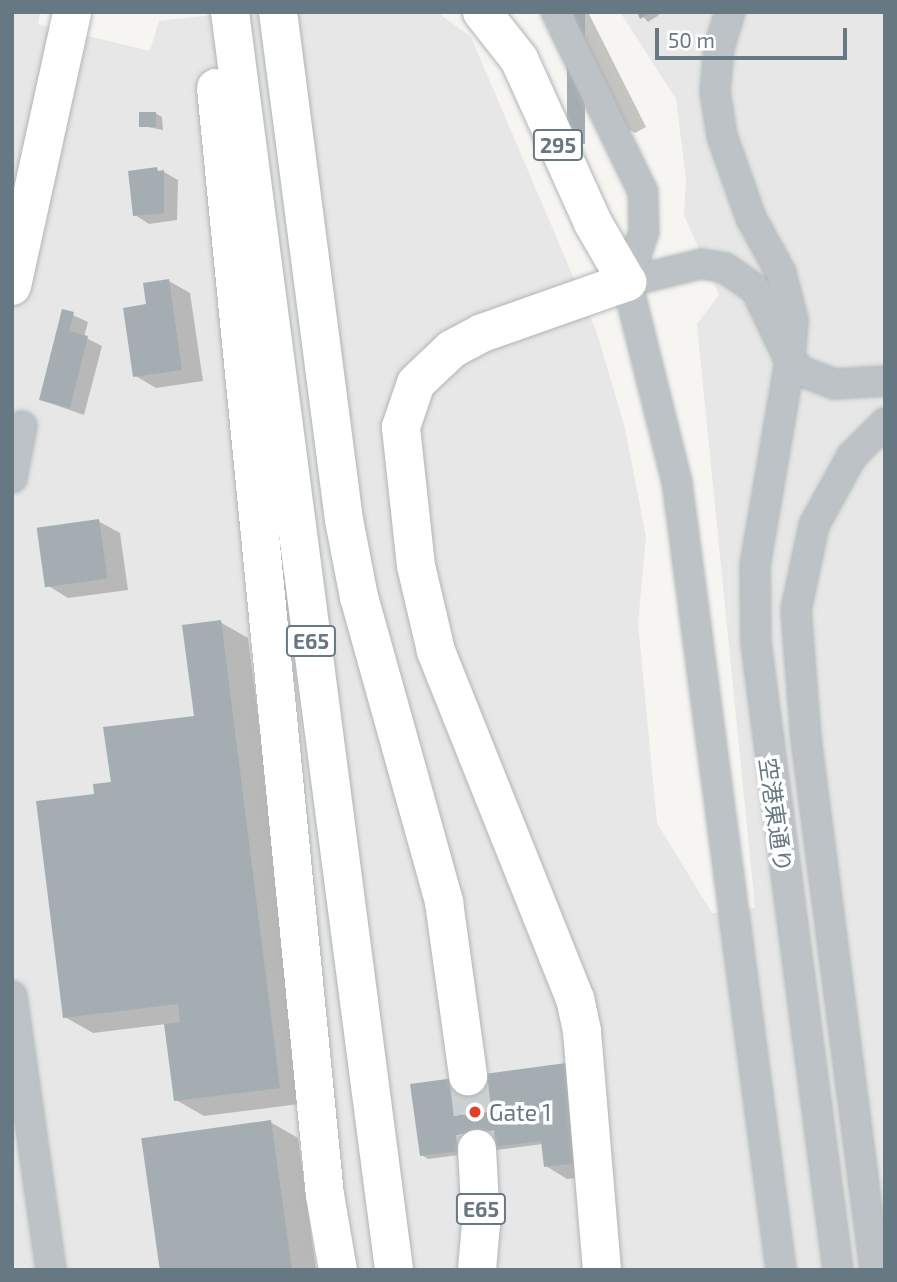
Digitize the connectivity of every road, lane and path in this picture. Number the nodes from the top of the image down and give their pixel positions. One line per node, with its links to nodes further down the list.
1 (72, 12): 10 (highway)
2 (210, 12): 20 (highway)
3 (230, 12): 21 (highway, E65)
4 (278, 12): 18 (highway, E65)
5 (482, 12): 9 (highway, 295)
6 (513, 12): 9 (highway, 295)
7 (556, 12): 9 (street)
8 (730, 12): 11 (street, 空港東通り)
9 (627, 282): 11 (street); 24 (highway); 25 (street)
10 (12, 286)
11 (790, 361): 12 (street); 26 (street, 空港東通り)
12 (885, 381)
13 (885, 423): 27 (street, 空港東通り)
14 (22, 426): 15 (street)
15 (12, 478)
16 (12, 996): 17 (street)
17 (15, 1046): 19 (street)
18 (468, 1076)
19 (51, 1270)
20 (338, 1270)
21 (394, 1270)
22 (477, 1270): 23 (highway, E65)
23 (503, 1270)
24 (603, 1270)
25 (781, 1270)
26 (838, 1270)
27 (874, 1270)

